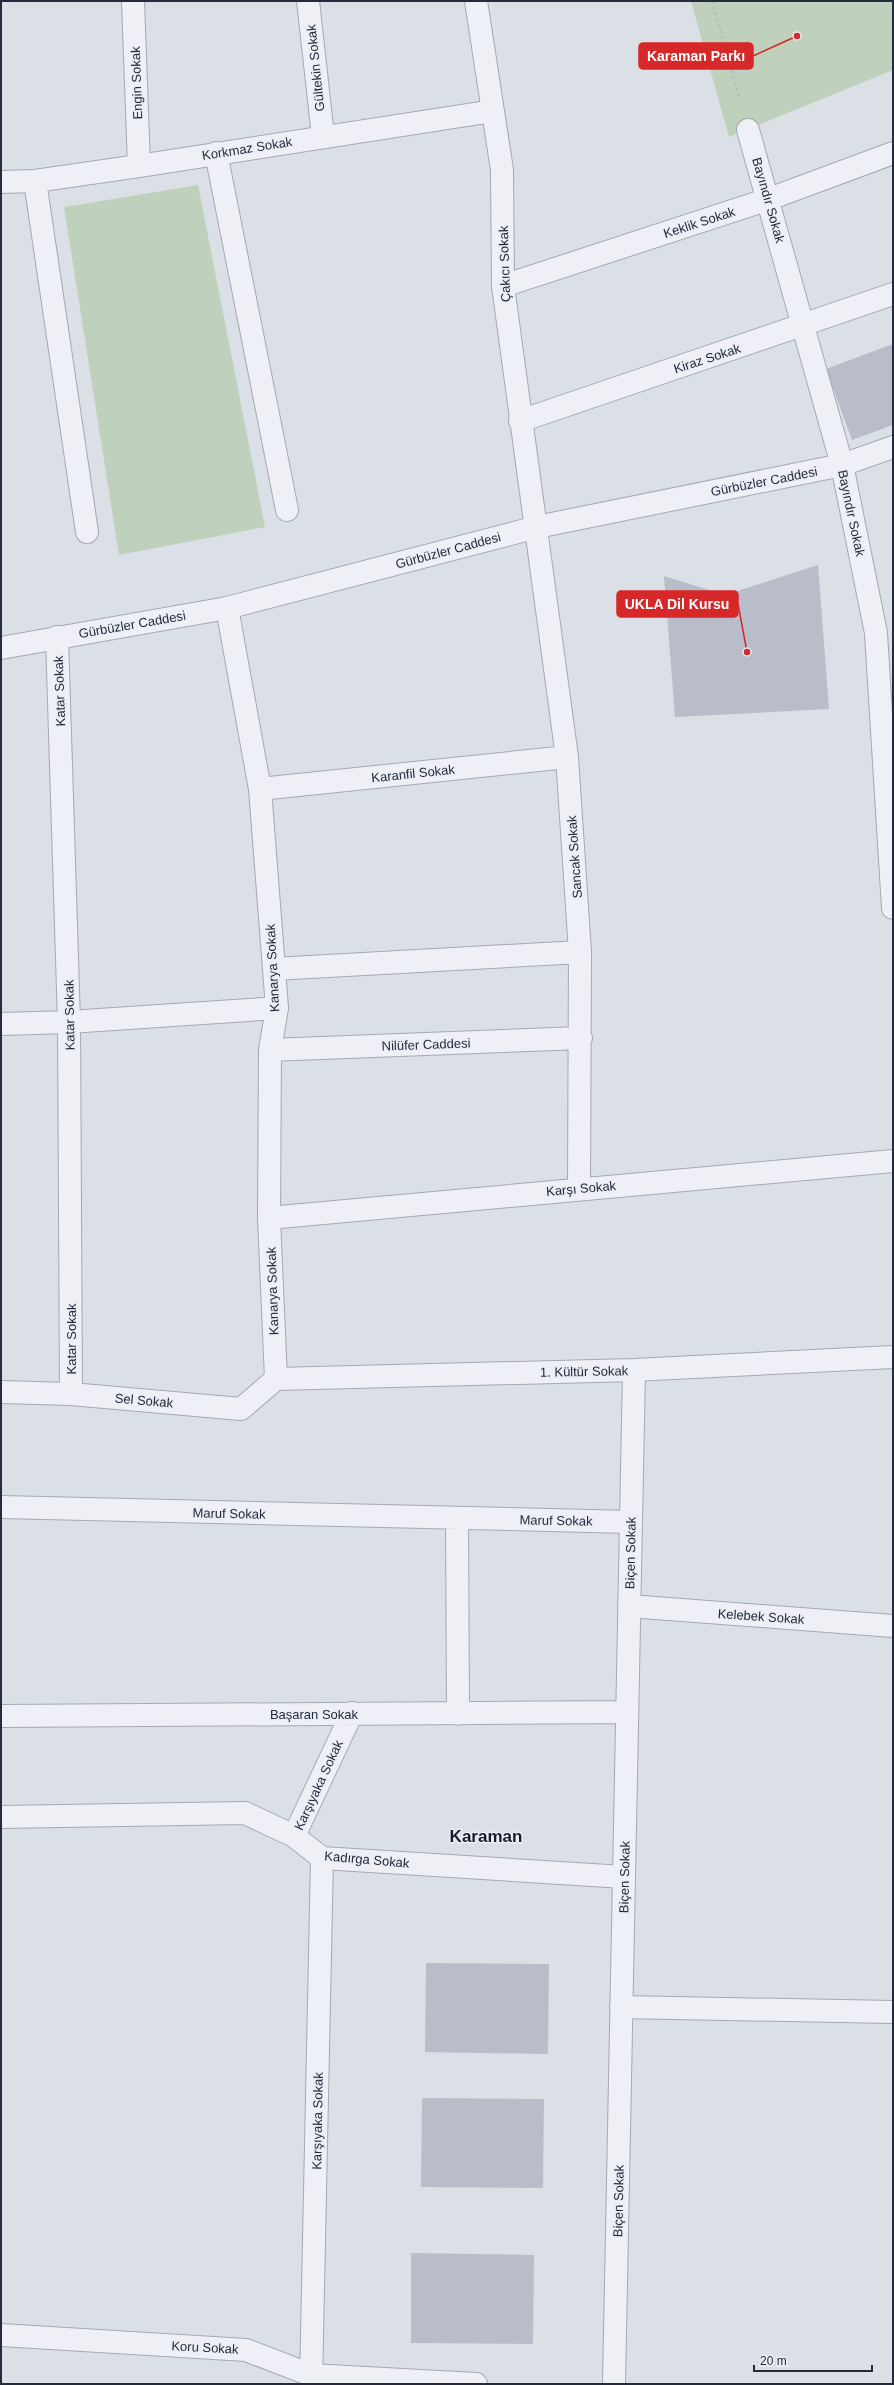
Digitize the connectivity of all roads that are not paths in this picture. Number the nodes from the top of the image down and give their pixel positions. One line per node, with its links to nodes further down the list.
1 (133, 1): 9 (street, Engin Sokak)
2 (308, 1): 6 (street, Gültekin Sokak)
3 (476, 1): 4 (street, Çakıcı Sokak)
4 (493, 111): 6 (street, Korkmaz Sokak); 13 (street, Çakıcı Sokak)
5 (748, 130): 12 (street, Bayındır Sokak)
6 (323, 136): 7 (street, Korkmaz Sokak)
7 (216, 153): 9 (street, Korkmaz Sokak); 19 (street)
8 (893, 153): 12 (street, Keklik Sokak)
9 (139, 166): 10 (street, Korkmaz Sokak)
10 (35, 181): 11 (street, Korkmaz Sokak); 21 (street)
11 (1, 182)
12 (769, 199): 13 (street, Keklik Sokak); 15 (street, Bayındır Sokak)
13 (503, 286): 16 (street, Çakıcı Sokak)
14 (893, 294): 15 (street, Kiraz Sokak)
15 (804, 326): 16 (street, Kiraz Sokak); 18 (street, Bayındır Sokak)
16 (520, 420): 20 (street, Çakıcı Sokak)
17 (893, 447): 18 (street, Gürbüzler Caddesi)
18 (842, 465): 20 (street, Gürbüzler Caddesi); 27 (street, Bayındır Sokak)
19 (287, 510)
20 (537, 527): 22 (street, Gürbüzler Caddesi); 25 (street, Sancak Sokak)
21 (87, 532)
22 (226, 608): 23 (street, Gürbüzler Caddesi); 26 (street, Kanarya Sokak)
23 (57, 637): 24 (street, Gürbüzler Caddesi); 31 (street, Katar Sokak)
24 (1, 648)
25 (567, 757): 26 (street, Karanfil Sokak); 28 (street, Sancak Sokak)
26 (260, 789): 29 (street, Kanarya Sokak)
27 (893, 908)
28 (580, 952): 29 (street); 33 (street, Sancak Sokak)
29 (274, 969): 30 (street, Kanarya Sokak)
30 (277, 1008): 31 (street); 34 (street, Kanarya Sokak)
31 (69, 1022): 32 (street); 42 (street, Katar Sokak)
32 (1, 1024)
33 (581, 1038): 34 (street, Nilüfer Caddesi); 36 (street, Sancak Sokak)
34 (270, 1050): 37 (street, Kanarya Sokak)
35 (893, 1161): 36 (street, Karşı Sokak)
36 (579, 1188): 37 (street, Karşı Sokak)
37 (269, 1218): 40 (street, Kanarya Sokak)
38 (893, 1357): 39 (street, 1. Kültür Sokak)
39 (634, 1370): 40 (street, 1. Kültür Sokak); 45 (street, Biçen Sokak)
40 (276, 1379): 42 (street, Sel Sokak)
41 (1, 1392): 42 (street, Sel Sokak)
42 (71, 1394)
43 (1, 1508): 44 (street, Maruf Sokak)
44 (457, 1518): 45 (street, Maruf Sokak); 50 (street)
45 (631, 1522): 46 (street, Biçen Sokak)
46 (629, 1606): 47 (street, Kelebek Sokak); 48 (street, Biçen Sokak)
47 (893, 1626)
48 (627, 1712): 50 (street, Başaran Sokak); 55 (street, Biçen Sokak)
49 (352, 1713): 50 (street, Başaran Sokak); 51 (street, Başaran Sokak); 53 (street, Karşıyaka Sokak)
50 (458, 1714)
51 (1, 1716)
52 (1, 1817): 53 (street, Kadırga Sokak)
53 (294, 1836): 54 (street, Kadırga Sokak)
54 (322, 1858): 55 (street, Kadırga Sokak); 59 (street, Karşıyaka Sokak)
55 (624, 1877): 56 (street, Biçen Sokak)
56 (622, 2007): 57 (street); 61 (street, Biçen Sokak)
57 (893, 2012)
58 (1, 2335): 59 (street, Koru Sokak)
59 (311, 2380): 60 (street, Koru Sokak)
60 (476, 2384)
61 (614, 2384)

